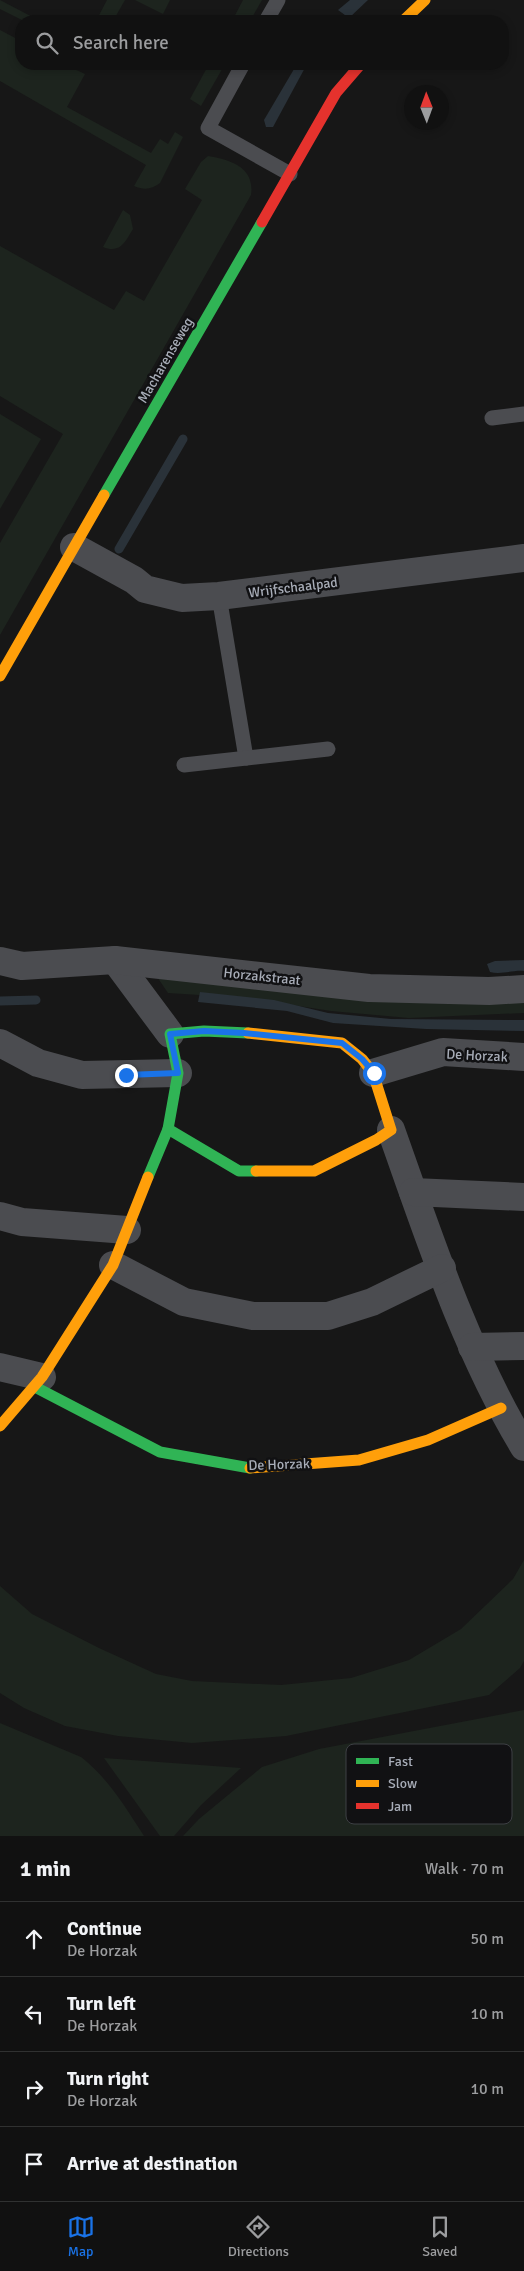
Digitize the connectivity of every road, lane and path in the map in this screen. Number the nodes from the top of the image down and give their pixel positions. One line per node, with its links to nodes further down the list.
1 (278, 0): 3 (lane)
2 (426, 0): 4 (street)
3 (269, 15)
4 (410, 15)
5 (240, 70): 7 (lane)
6 (356, 70): 7 (street, Macharenseweg)
7 (290, 174): 10 (street, Macharenseweg)
8 (524, 414): 9 (lane)
9 (492, 418)
10 (74, 547): 12 (street, Wrijfschaalpad); 13 (street, Macharenseweg)
11 (524, 558): 12 (street, Wrijfschaalpad)
12 (220, 596): 15 (lane)
13 (0, 676)
14 (328, 749): 15 (lane)
15 (246, 758): 16 (lane)
16 (184, 765)
17 (114, 960): 18 (street, Horzakstraat); 19 (street, Horzakstraat); 20 (street)
18 (0, 961)
19 (524, 989)
20 (170, 1034): 23 (street); 24 (street)
21 (0, 1042): 23 (street)
22 (524, 1057): 24 (street, De Horzak)
23 (178, 1073): 25 (street)
24 (374, 1073): 26 (street)
25 (168, 1129): 26 (street); 30 (street)
26 (391, 1130): 27 (street)
27 (413, 1192): 28 (street); 32 (street)
28 (524, 1197)
29 (0, 1216): 30 (street)
30 (127, 1230): 31 (street)
31 (113, 1265): 32 (street); 36 (street)
32 (442, 1268): 34 (street)
33 (524, 1346): 34 (street)
34 (472, 1347): 37 (street)
35 (0, 1367): 36 (street, De Horzak)
36 (38, 1382): 37 (street, De Horzak); 38 (street)
37 (501, 1408): 39 (street)
38 (0, 1426)
39 (524, 1447)

